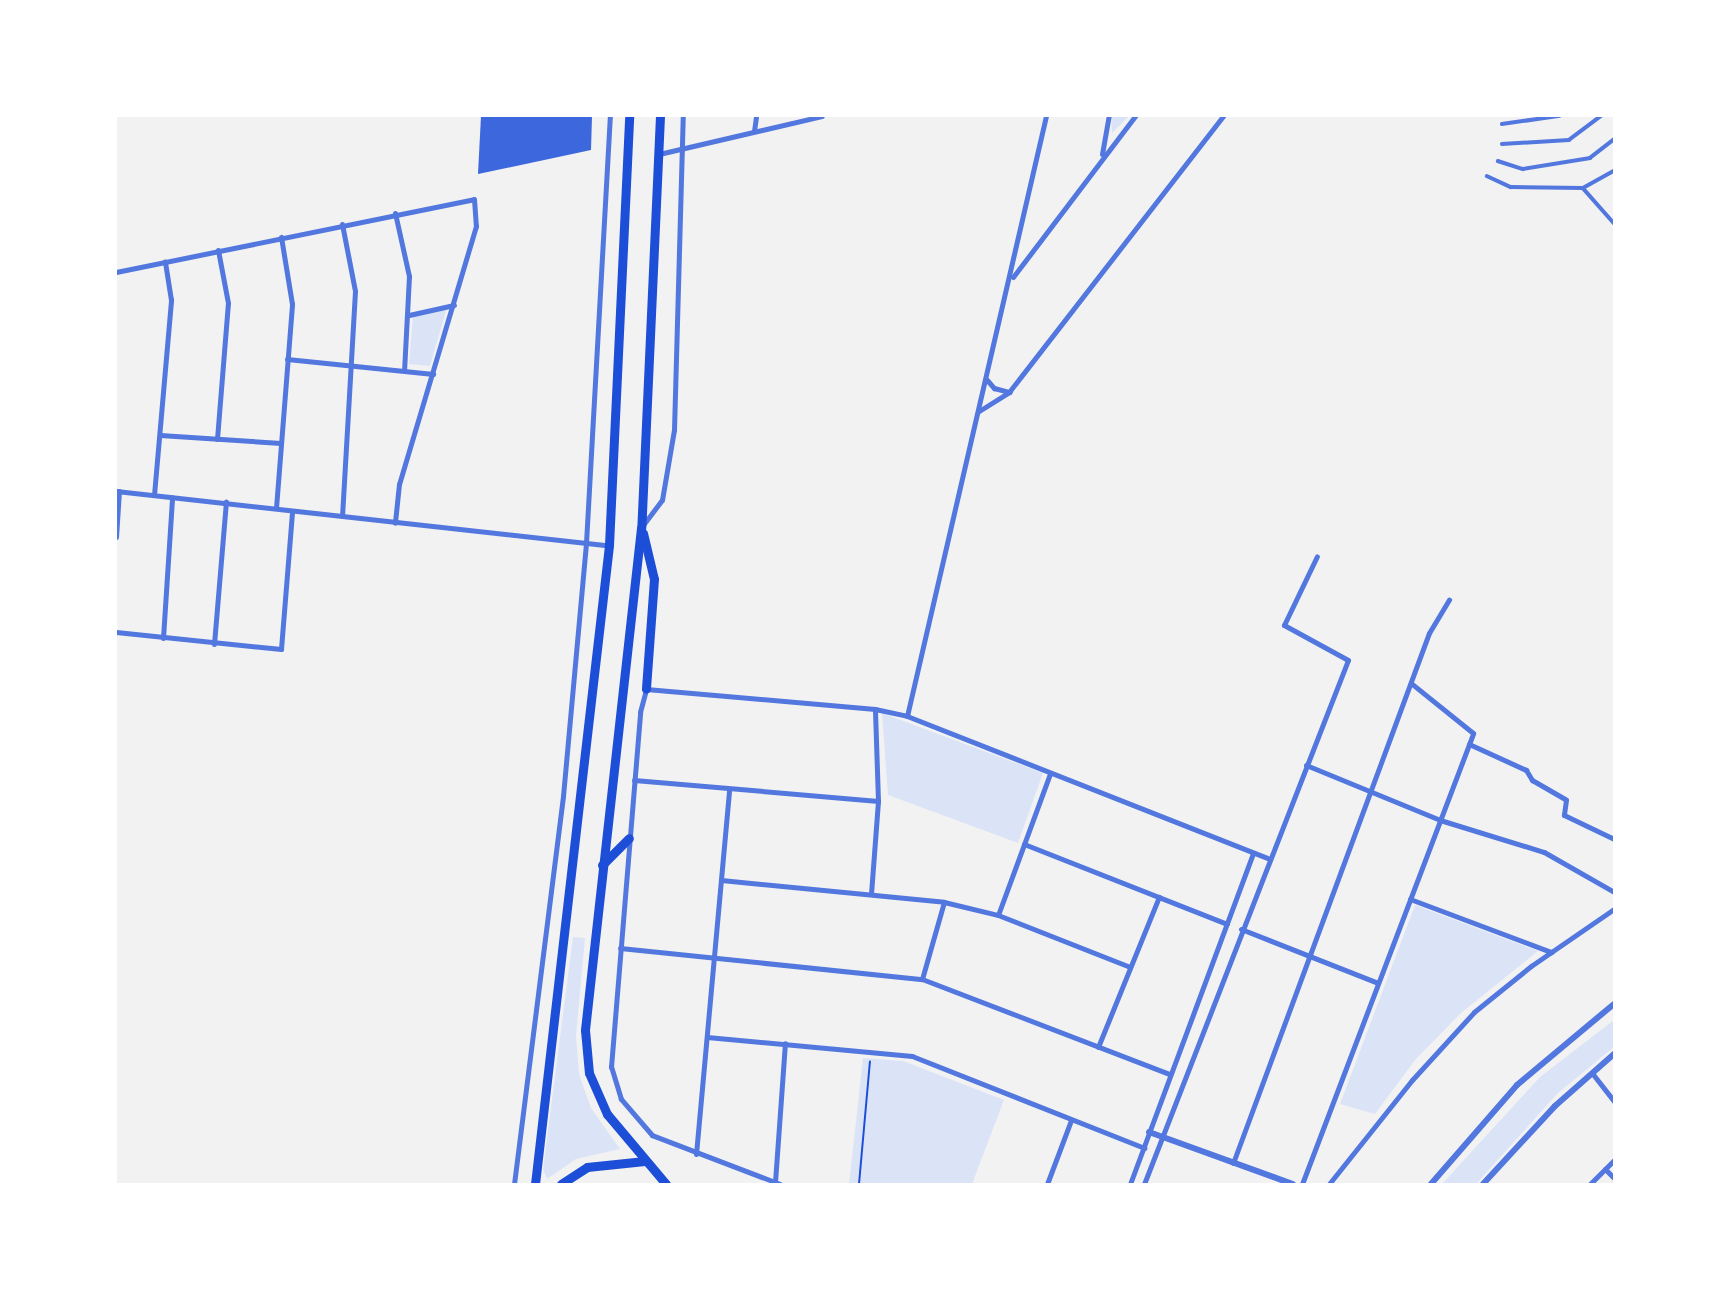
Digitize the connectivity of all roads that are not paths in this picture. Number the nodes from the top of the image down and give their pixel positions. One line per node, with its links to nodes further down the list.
1 (610, 116): 56 (street)
2 (629, 116): 57 (highway)
3 (660, 116): 18 (highway)
4 (683, 116): 17 (street)
5 (756, 116): 14 (street)
6 (822, 116): 14 (street)
7 (1046, 116): 28 (street)
8 (1109, 116): 19 (street)
9 (1135, 116): 19 (street)
10 (1223, 116): 41 (street)
11 (1559, 116): 13 (street)
12 (1601, 116): 16 (street)
13 (1502, 124)
14 (754, 131): 17 (street)
15 (1615, 139): 20 (street)
16 (1502, 144)
17 (682, 148): 18 (street); 54 (street)
18 (659, 154): 54 (highway)
19 (1101, 156): 30 (street)
20 (1498, 161)
21 (1615, 171): 23 (street)
22 (1487, 176): 23 (street)
23 (1583, 188): 25 (street)
24 (395, 213): 26 (street); 34 (street); 35 (street)
25 (1615, 223)
26 (342, 224): 27 (street); 37 (street)
27 (281, 237): 29 (street); 36 (street)
28 (1018, 245): 30 (street); 33 (street)
29 (218, 250): 31 (street); 44 (street)
30 (1032, 250): 33 (street)
31 (165, 261): 32 (street); 43 (street)
32 (116, 272)
33 (1011, 279): 40 (street)
34 (454, 305): 35 (street); 39 (street)
35 (409, 315): 38 (street)
36 (287, 359): 37 (street); 45 (street)
37 (352, 365): 38 (street); 52 (street)
38 (404, 370): 39 (street)
39 (433, 374): 53 (street)
40 (987, 380): 41 (street); 42 (street)
41 (1009, 392): 42 (street)
42 (979, 411): 66 (street)
43 (160, 435): 44 (street); 47 (street)
44 (217, 439): 45 (street)
45 (281, 443): 50 (street)
46 (117, 491): 47 (street); 55 (street)
47 (154, 495): 48 (street)
48 (172, 497): 49 (street); 61 (street)
49 (226, 502): 50 (street); 62 (street)
50 (276, 508): 51 (street)
51 (292, 511): 52 (street); 62 (street)
52 (342, 516): 53 (street)
53 (396, 523): 56 (street)
54 (641, 528): 64 (highway); 80 (highway)
55 (116, 537)
56 (586, 543): 57 (street); 118 (street)
57 (609, 545): 119 (highway)
58 (1317, 555): 68 (street)
59 (1449, 600): 63 (street)
60 (116, 632): 61 (street)
61 (163, 638): 62 (street)
62 (214, 644)
63 (1412, 684): 67 (street); 72 (street)
64 (646, 689): 65 (street); 70 (street)
65 (875, 709): 66 (street); 73 (street)
66 (907, 716): 69 (street)
67 (1469, 744): 74 (street); 76 (street)
68 (1306, 765): 72 (street); 79 (street)
69 (1050, 774): 77 (street); 78 (street)
70 (634, 780): 71 (street); 75 (street)
71 (729, 788): 73 (street); 81 (street)
72 (1370, 792): 74 (street); 94 (street)
73 (878, 801): 83 (street)
74 (1440, 820): 82 (street); 85 (street)
75 (629, 838): 80 (highway); 91 (street)
76 (1615, 839)
77 (1024, 844): 84 (street); 88 (street)
78 (1253, 853): 79 (street); 89 (street)
79 (1268, 859): 90 (street)
80 (602, 865): 112 (highway)
81 (721, 880): 83 (street); 93 (street)
82 (1615, 892)
83 (871, 894): 86 (street)
84 (1158, 897): 89 (street); 95 (street)
85 (1410, 899): 92 (street); 97 (street)
86 (944, 902): 88 (street); 96 (street)
87 (1615, 909): 92 (street)
88 (998, 915): 95 (street)
89 (1227, 924): 104 (street)
90 (1241, 929): 94 (street); 108 (street)
91 (620, 948): 93 (street); 110 (street)
92 (1552, 952): 127 (street)
93 (714, 956): 96 (street); 99 (street)
94 (1312, 956): 97 (street); 113 (street)
95 (1130, 967): 101 (street)
96 (922, 979): 101 (street)
97 (1378, 983): 126 (street)
98 (1615, 1004): 128 (street)
99 (707, 1037): 100 (street); 110 (street)
100 (785, 1042): 106 (street); 117 (street)
101 (1098, 1047): 104 (street)
102 (1615, 1054): 103 (street)
103 (1592, 1073): 105 (street); 129 (street)
104 (1170, 1074): 107 (street)
105 (1615, 1101)
106 (1071, 1120): 109 (street); 122 (street)
107 (1149, 1132): 108 (street); 109 (street)
108 (1162, 1137): 113 (street); 124 (street)
109 (1143, 1148): 123 (street)
110 (696, 1154): 117 (street)
111 (1615, 1160): 114 (street)
112 (645, 1161): 116 (highway); 120 (highway)
113 (1233, 1163): 125 (street)
114 (1605, 1169): 115 (street); 130 (street)
115 (1615, 1178)
116 (657, 1180): 121 (highway)
117 (778, 1183)
118 (514, 1185)
119 (535, 1185)
120 (561, 1185)
121 (666, 1185)
122 (1047, 1185)
123 (1130, 1185)
124 (1144, 1185)
125 (1293, 1185)
126 (1302, 1185)
127 (1329, 1185)
128 (1431, 1185)
129 (1483, 1185)
130 (1590, 1185)

